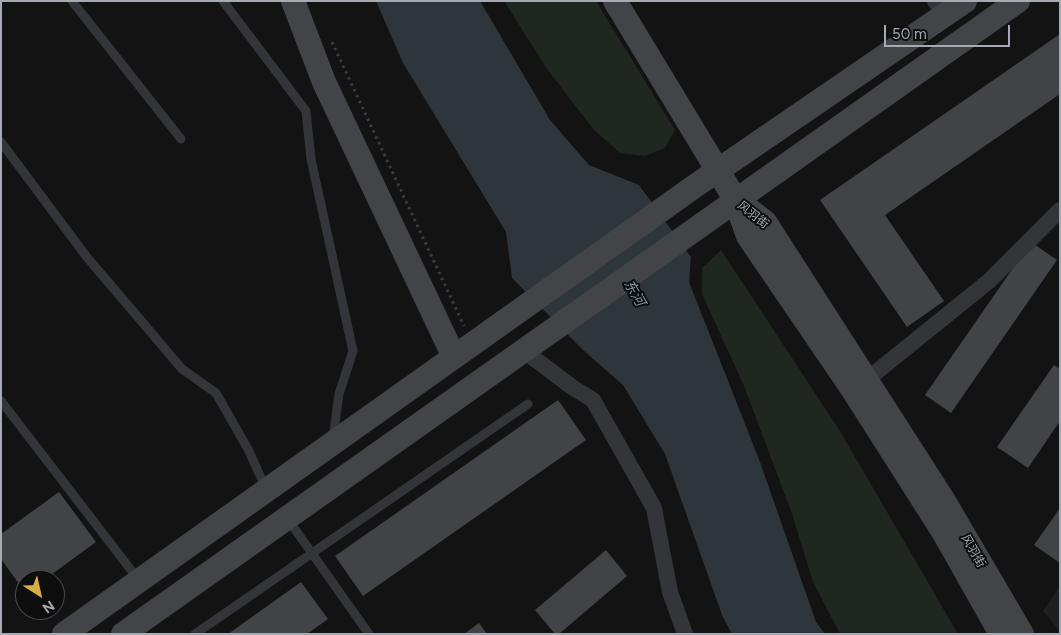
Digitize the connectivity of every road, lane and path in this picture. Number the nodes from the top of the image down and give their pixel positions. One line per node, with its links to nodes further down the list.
1 (72, 1): 8 (lane)
2 (223, 1): 18 (lane)
3 (292, 1): 14 (street)
4 (615, 1): 10 (street, 风羽街)
5 (1018, 1): 11 (street)
6 (948, 6): 10 (street)
7 (329, 36): 14 (path)
8 (180, 139)
9 (1, 142): 19 (lane)
10 (717, 171): 11 (street, 风羽街); 14 (street)
11 (735, 199): 13 (street); 15 (street, 风羽街)
12 (1060, 210): 15 (street)
13 (523, 350): 20 (street); 27 (street)
14 (463, 351): 18 (street)
15 (860, 385): 28 (street, 风羽街); 29 (street, 风羽街)
16 (1, 401): 22 (lane)
17 (528, 404): 21 (lane)
18 (332, 444): 19 (street)
19 (267, 490): 22 (street)
20 (287, 518): 21 (lane); 24 (street)
21 (312, 553): 25 (lane); 26 (lane)
22 (140, 580): 23 (street)
23 (64, 634)
24 (124, 634)
25 (195, 634)
26 (369, 634)
27 (686, 634)
28 (1001, 634)
29 (1022, 634)

